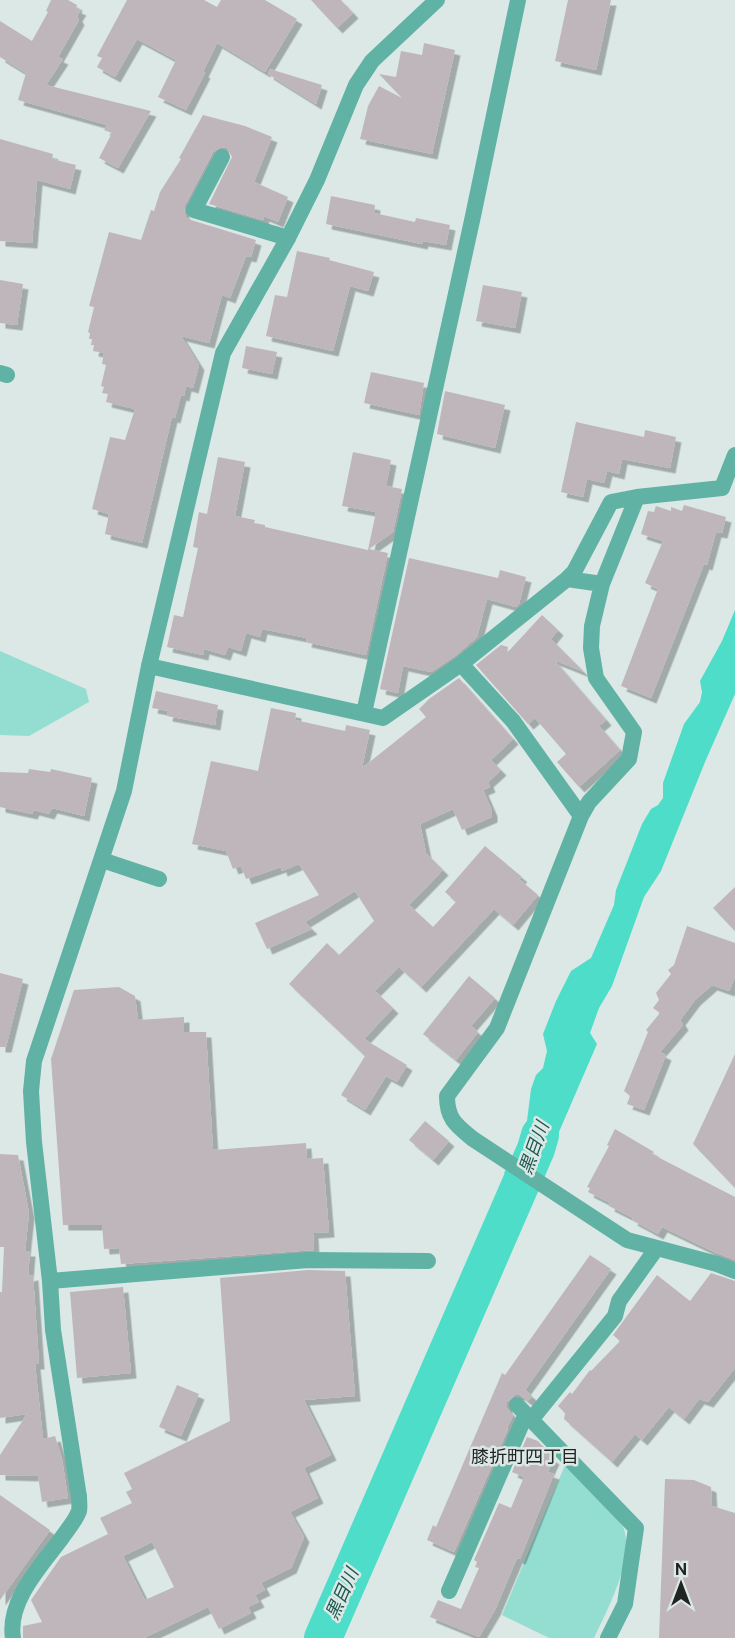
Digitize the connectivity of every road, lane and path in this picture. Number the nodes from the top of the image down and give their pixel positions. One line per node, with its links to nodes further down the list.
1 (436, 0): 4 (street)
2 (518, 0): 11 (street)
3 (222, 157): 4 (street)
4 (288, 238): 10 (street)
5 (735, 455): 6 (street)
6 (637, 497): 7 (street); 8 (street)
7 (567, 579): 8 (street); 9 (street)
8 (602, 584): 12 (street)
9 (461, 664): 11 (street); 12 (street)
10 (149, 666): 11 (street); 13 (street)
11 (364, 713)
12 (581, 816): 15 (street)
13 (102, 860): 14 (street); 18 (street)
14 (159, 879)
15 (657, 1249): 17 (street); 19 (street)
16 (428, 1261): 18 (street)
17 (735, 1271)
18 (50, 1281): 21 (street)
19 (525, 1413): 20 (street); 22 (street)
20 (449, 1591)
21 (13, 1638)
22 (608, 1638)

